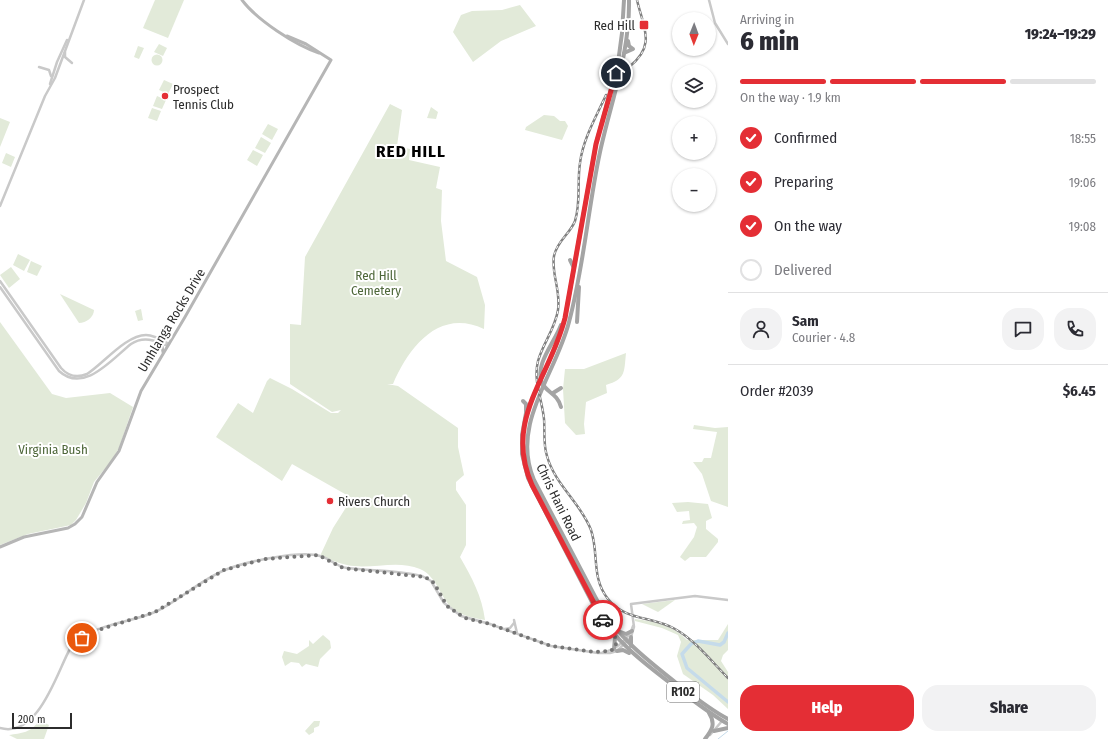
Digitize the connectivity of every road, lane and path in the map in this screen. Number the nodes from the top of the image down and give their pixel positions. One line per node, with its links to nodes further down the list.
1 (84, 0): 7 (street)
2 (242, 0): 11 (main road)
3 (624, 0): 19 (main road, Chris Hani Road / R102)
4 (629, 0): 6 (main road, Chris Hani Road / R102)
5 (709, 0): 8 (street)
6 (627, 37): 10 (main road, Chris Hani Road / R102); 10 (main road)
7 (68, 39): 9 (street); 15 (street)
8 (728, 44)
9 (66, 46): 12 (street); 16 (street)
10 (624, 53): 20 (main road, Chris Hani Road / R102)
11 (322, 55): 13 (main road); 13 (main road, Umhlanga Rocks Drive)
12 (72, 63)
13 (328, 66): 25 (main road, Umhlanga Rocks Drive)
14 (39, 67): 15 (street)
15 (51, 79): 16 (street)
16 (49, 88): 17 (street)
17 (0, 206)
18 (570, 260): 19 (main road)
19 (574, 268): 23 (main road, Chris Hani Road / R102)
20 (578, 277): 24 (main road); 39 (main road, Chris Hani Road / R102)
21 (0, 281): 29 (street)
22 (0, 287): 29 (street)
23 (566, 313): 31 (main road); 34 (main road, Chris Hani Road / R102)
24 (578, 322)
25 (174, 335): 26 (main road); 27 (main road, Umhlanga Rocks Drive)
26 (157, 340): 27 (street); 28 (main road); 29 (street)
27 (168, 345): 28 (main road, Umhlanga Rocks Drive)
28 (163, 354): 35 (main road, Umhlanga Rocks Drive)
29 (54, 361)
30 (560, 388): 31 (main road)
31 (553, 393): 33 (main road)
32 (523, 401): 34 (main road)
33 (561, 407)
34 (526, 413): 42 (main road, Chris Hani Road / R102)
35 (0, 547)
36 (728, 600): 37 (street)
37 (633, 622): 40 (street); 43 (street)
38 (505, 629): 41 (street); 41 (street); 48 (street)
39 (616, 630): 40 (main road); 44 (main road, Chris Hani Road / R102)
40 (632, 631): 44 (street)
41 (518, 634): 46 (street)
42 (615, 636): 44 (main road, Chris Hani Road / R102); 46 (main road)
43 (631, 637): 44 (street); 45 (main road)
44 (624, 642): 45 (main road, Chris Hani Road / R102); 46 (street); 47 (main road, Chris Hani Road / R102)
45 (632, 646): 50 (main road, Chris Hani Road / R102)
46 (616, 650): 47 (main road)
47 (635, 656): 49 (main road, Chris Hani Road / R102)
48 (45, 708)
49 (709, 713): 50 (main road, Chris Hani Road / R102); 56 (main road)
50 (725, 719): 51 (main road, R102); 54 (street)
51 (728, 724)
52 (0, 728): 55 (street)
53 (728, 728): 54 (main road)
54 (714, 731): 56 (street)
55 (8, 733)
56 (705, 739)

